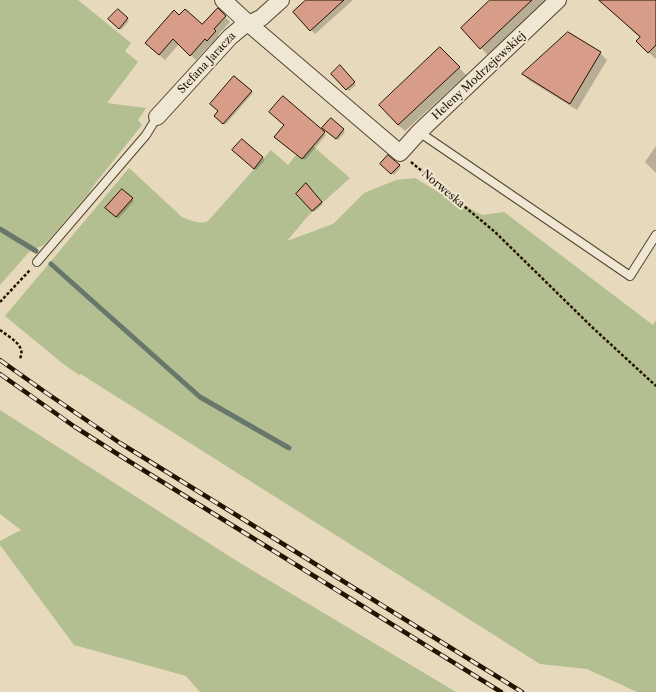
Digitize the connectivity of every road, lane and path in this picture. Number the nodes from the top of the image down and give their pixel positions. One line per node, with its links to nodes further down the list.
1 (223, 0): 4 (street)
2 (281, 0): 4 (street, Stefana Jaracza)
3 (558, 0): 6 (street, Heleny Modrzejewskiej)
4 (249, 24): 5 (street, Stefana Jaracza); 7 (street)
5 (157, 117): 9 (lane)
6 (419, 132): 7 (street, Heleny Modrzejewskiej); 8 (lane)
7 (400, 153): 13 (path, Norweska)
8 (656, 235)
9 (37, 262): 10 (path)
10 (0, 302)
11 (0, 330): 12 (path)
12 (19, 360)
13 (656, 386)

